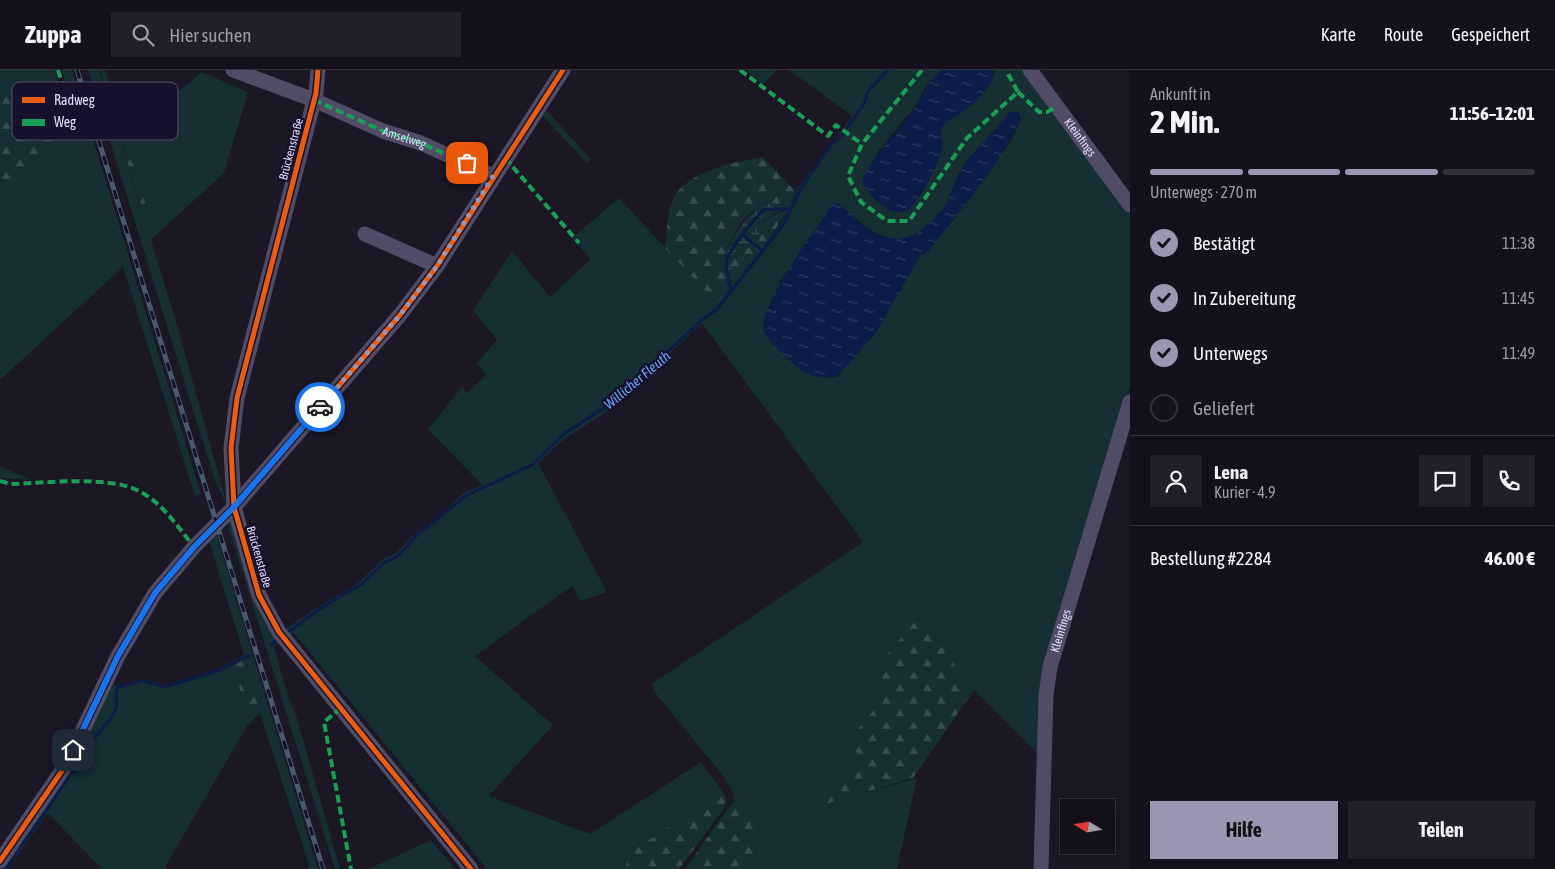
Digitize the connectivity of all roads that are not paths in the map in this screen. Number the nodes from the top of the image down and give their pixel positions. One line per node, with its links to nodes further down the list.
1 (233, 70): 5 (street, Amselweg)
2 (318, 70): 5 (street, Brückenstraße)
3 (563, 70): 6 (street)
4 (1030, 70): 7 (street, Kleinfings)
5 (314, 100): 6 (street, Amselweg); 11 (street, Brückenstraße)
6 (493, 176): 9 (street)
7 (1130, 205)
8 (365, 234): 9 (street)
9 (437, 266): 11 (street)
10 (1130, 402): 14 (street, Kleinfings)
11 (234, 507): 12 (street); 13 (street, Brückenstraße)
12 (0, 861)
13 (472, 869)
14 (1041, 869)

